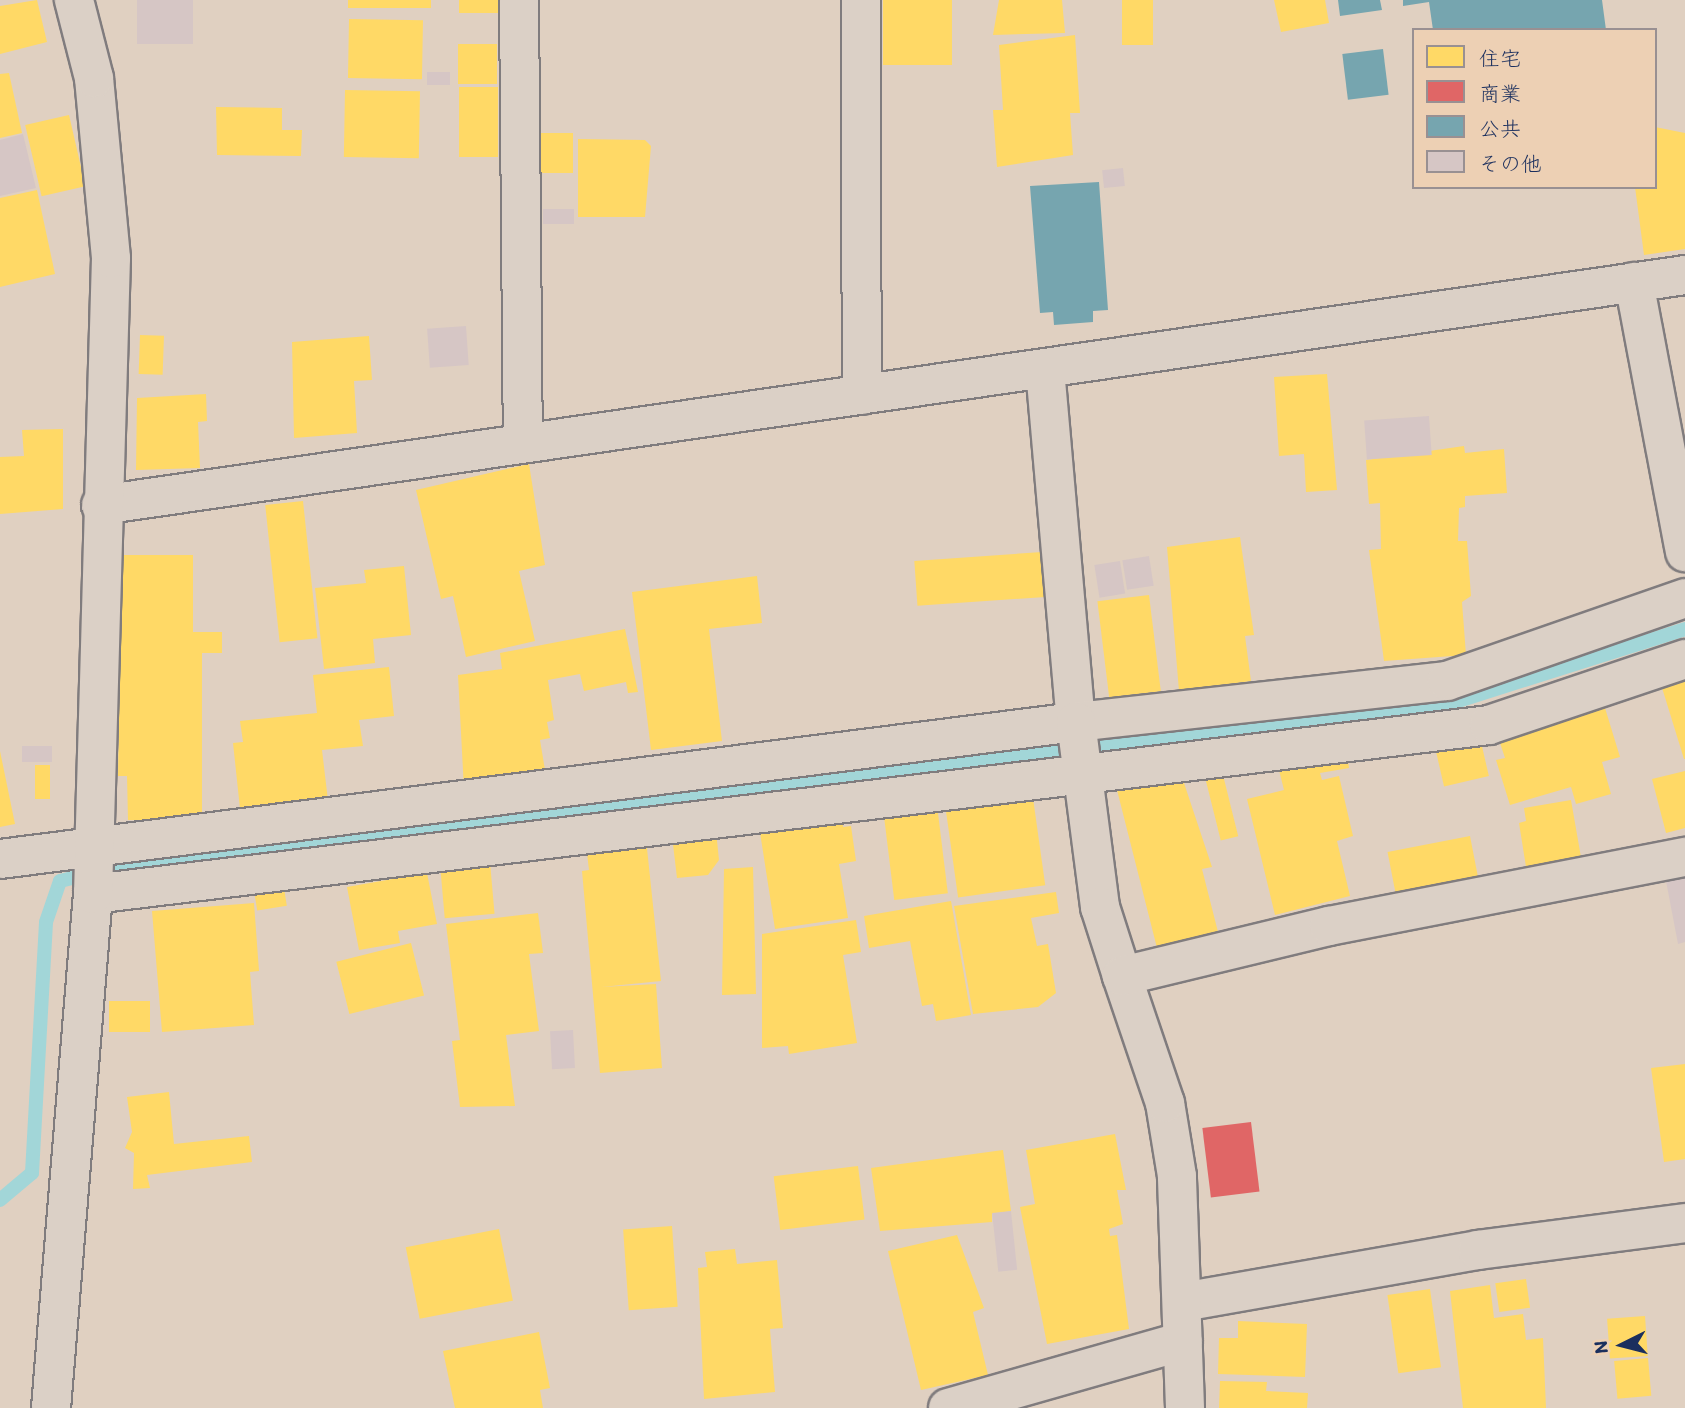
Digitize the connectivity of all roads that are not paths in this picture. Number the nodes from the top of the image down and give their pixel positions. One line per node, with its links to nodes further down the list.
1 (74, 0): 9 (street)
2 (519, 0): 8 (street)
3 (861, 0): 7 (street)
4 (1685, 275): 5 (street)
5 (1634, 282): 6 (street); 10 (street)
6 (1045, 369): 7 (street); 13 (street)
7 (862, 395): 8 (street)
8 (523, 440): 9 (street)
9 (101, 505): 15 (street)
10 (1685, 552)
11 (1685, 598): 13 (street)
12 (1685, 659): 14 (street)
13 (1076, 722): 14 (street); 15 (street)
14 (1081, 775): 18 (street); 19 (street)
15 (95, 843): 17 (street); 18 (street)
16 (1685, 857): 19 (street)
17 (0, 859)
18 (93, 894): 23 (street)
19 (1122, 976): 21 (street)
20 (1685, 1223): 21 (street)
21 (1183, 1302): 22 (street)
22 (1183, 1342): 24 (street); 25 (street)
23 (51, 1408)
24 (948, 1408)
25 (1185, 1408)

